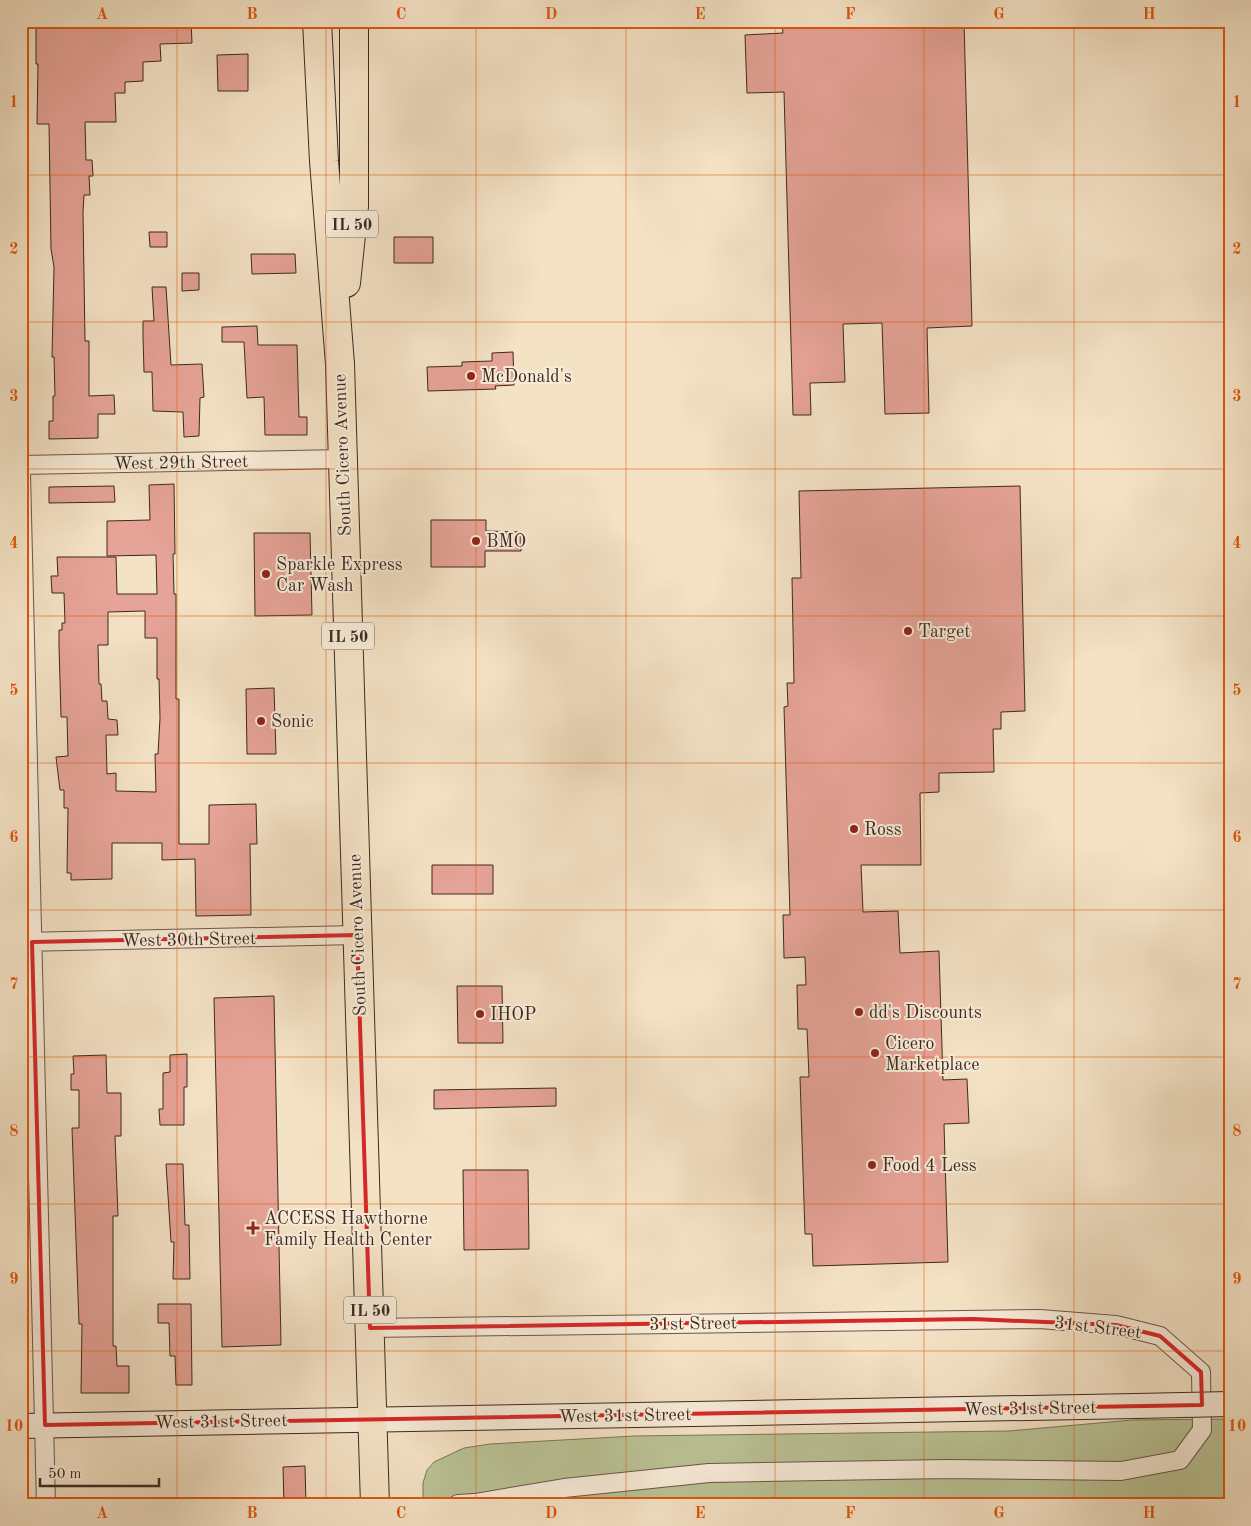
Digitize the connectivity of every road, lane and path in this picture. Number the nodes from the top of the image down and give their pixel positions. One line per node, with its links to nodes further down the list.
1 (317, 21): 3 (main road, South Cicero Avenue / IL 50)
2 (354, 21): 3 (main road, South Cicero Avenue / IL 50)
3 (340, 364): 4 (main road, South Cicero Avenue / IL 50)
4 (342, 459): 5 (street, West 29th Street); 7 (main road, South Cicero Avenue / IL 50)
5 (21, 464)
6 (21, 474): 8 (street)
7 (358, 935): 8 (street, West 30th Street); 9 (main road, South Cicero Avenue / IL 50)
8 (27, 942): 12 (street)
9 (370, 1328): 11 (main road, South Cicero Avenue / IL 50); 14 (street, 31st Street)
10 (1230, 1404): 11 (main road, West 31st Street, bridge)
11 (373, 1418): 12 (main road, West 31st Street); 16 (main road, South Cicero Avenue / IL 50)
12 (46, 1425): 13 (main road, West 31st Street); 15 (street)
13 (21, 1426)
14 (458, 1504)
15 (46, 1505)
16 (375, 1505)

